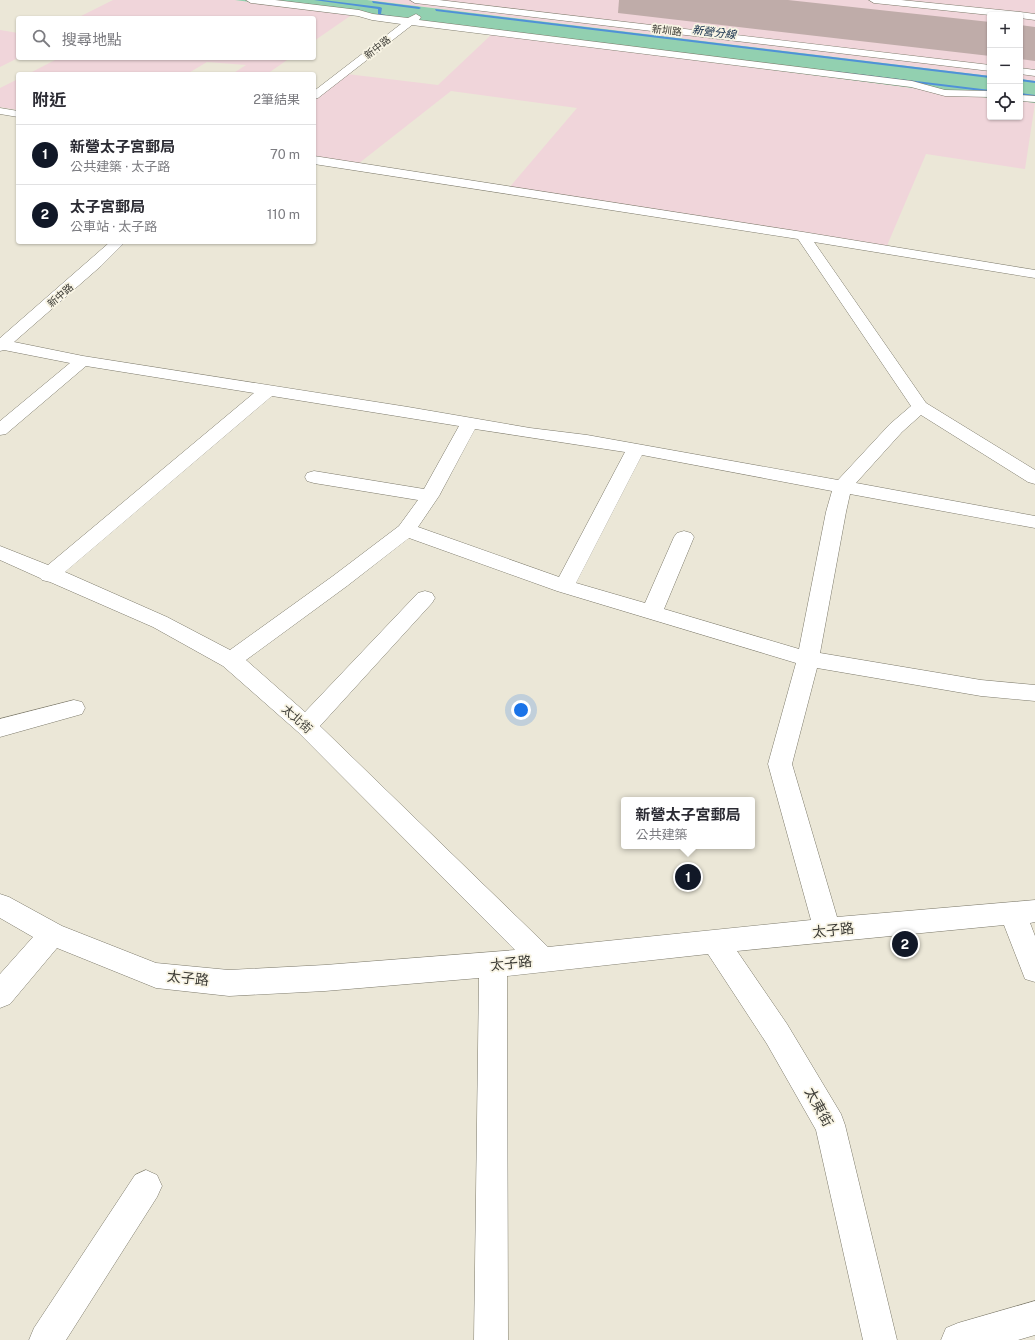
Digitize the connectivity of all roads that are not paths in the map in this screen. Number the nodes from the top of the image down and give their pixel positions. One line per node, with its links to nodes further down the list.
1 (251, 0): 8 (street)
2 (415, 0): 4 (street, 新圳路)
3 (874, 0): 5 (street)
4 (439, 1): 8 (street, 新中路); 9 (street, 新圳路)
5 (988, 12)
6 (1023, 16): 7 (street)
7 (1035, 17)
8 (410, 22): 12 (street, 新中路); 13 (street)
9 (987, 68)
10 (1023, 71): 11 (street)
11 (1035, 73)
12 (316, 94)
13 (987, 94)
14 (1023, 98): 15 (street)
15 (1035, 99)
16 (0, 111): 17 (street)
17 (16, 114)
18 (316, 160): 19 (street)
19 (803, 236): 21 (street); 25 (street)
20 (116, 244): 22 (street, 新中路)
21 (1035, 274)
22 (0, 345): 23 (street)
23 (83, 362): 24 (street); 27 (street)
24 (268, 390): 26 (street); 37 (street)
25 (920, 407): 30 (street); 31 (street)
26 (470, 422): 28 (street); 32 (street)
27 (0, 430)
28 (636, 449): 31 (street); 38 (street)
29 (314, 477): 32 (street)
30 (1035, 478)
31 (842, 486): 33 (street); 41 (street)
32 (430, 496): 34 (street)
33 (1035, 522)
34 (406, 530): 38 (street); 42 (street)
35 (684, 537): 40 (street)
36 (0, 552): 37 (street, 太北街)
37 (49, 575): 42 (street, 太北街)
38 (564, 586): 40 (street)
39 (425, 598): 45 (street)
40 (652, 612): 41 (street)
41 (808, 659): 43 (street); 49 (street)
42 (231, 660): 45 (street, 太北街)
43 (1035, 693)
44 (74, 708): 46 (street)
45 (306, 726): 52 (street, 太北街)
46 (0, 728)
47 (0, 905): 50 (street, 太子路)
48 (1024, 912): 49 (street, 太子路); 54 (street)
49 (827, 930): 51 (street, 太子路)
50 (52, 934): 53 (street, 太子路); 55 (street)
51 (716, 942): 52 (street, 太子路); 60 (street, 太東街)
52 (543, 960): 53 (street, 太子路)
53 (493, 965): 59 (street)
54 (1035, 970)
55 (0, 995)
56 (146, 1186): 58 (street)
57 (1035, 1318): 61 (street)
58 (46, 1340)
59 (491, 1340)
60 (880, 1340)
61 (958, 1340)

